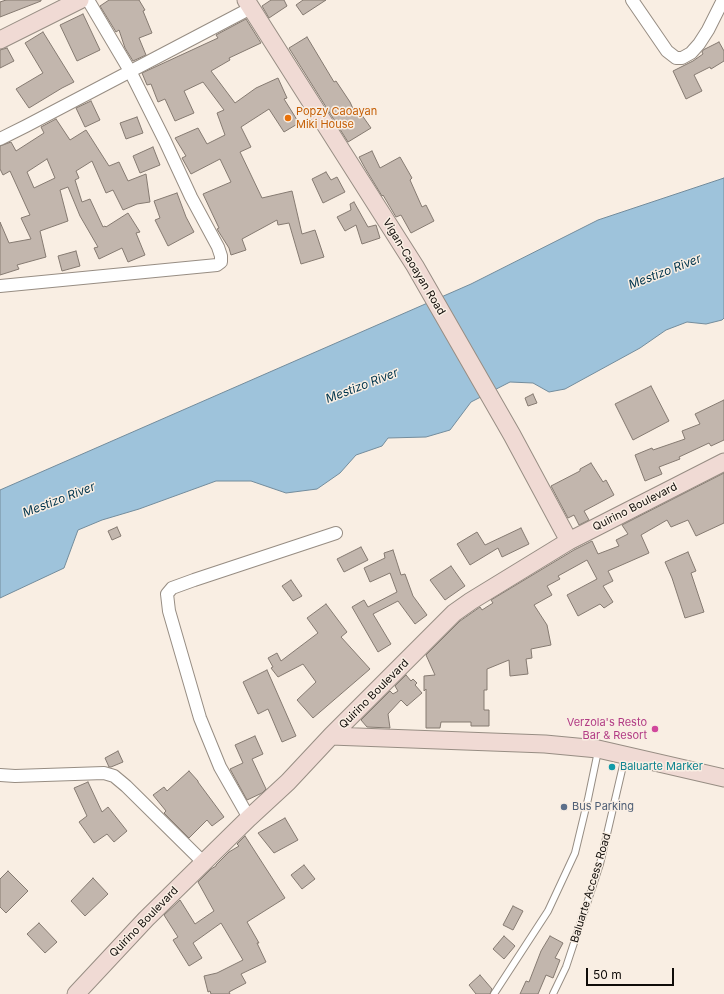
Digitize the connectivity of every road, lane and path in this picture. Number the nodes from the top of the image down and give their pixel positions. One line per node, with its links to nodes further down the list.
1 (80, 0): 6 (main road)
2 (88, 0): 7 (street)
3 (632, 0): 4 (street)
4 (723, 0)
5 (248, 4): 7 (street); 12 (main road, Vigan-Caoayan Road)
6 (0, 40)
7 (130, 71): 8 (street); 9 (street)
8 (0, 139)
9 (0, 286)
10 (724, 462): 12 (main road, Quirino Boulevard)
11 (336, 533): 18 (street)
12 (569, 541): 13 (main road, Quirino Boulevard)
13 (331, 736): 14 (main road); 18 (main road, Quirino Boulevard)
14 (598, 749): 15 (main road); 21 (lane)
15 (625, 756): 17 (main road); 22 (lane, Baluarte Access Road)
16 (0, 775): 19 (street)
17 (724, 778)
18 (249, 818): 19 (main road, Quirino Boulevard)
19 (204, 862): 20 (main road, Quirino Boulevard)
20 (76, 994)
21 (494, 994)
22 (553, 994)

